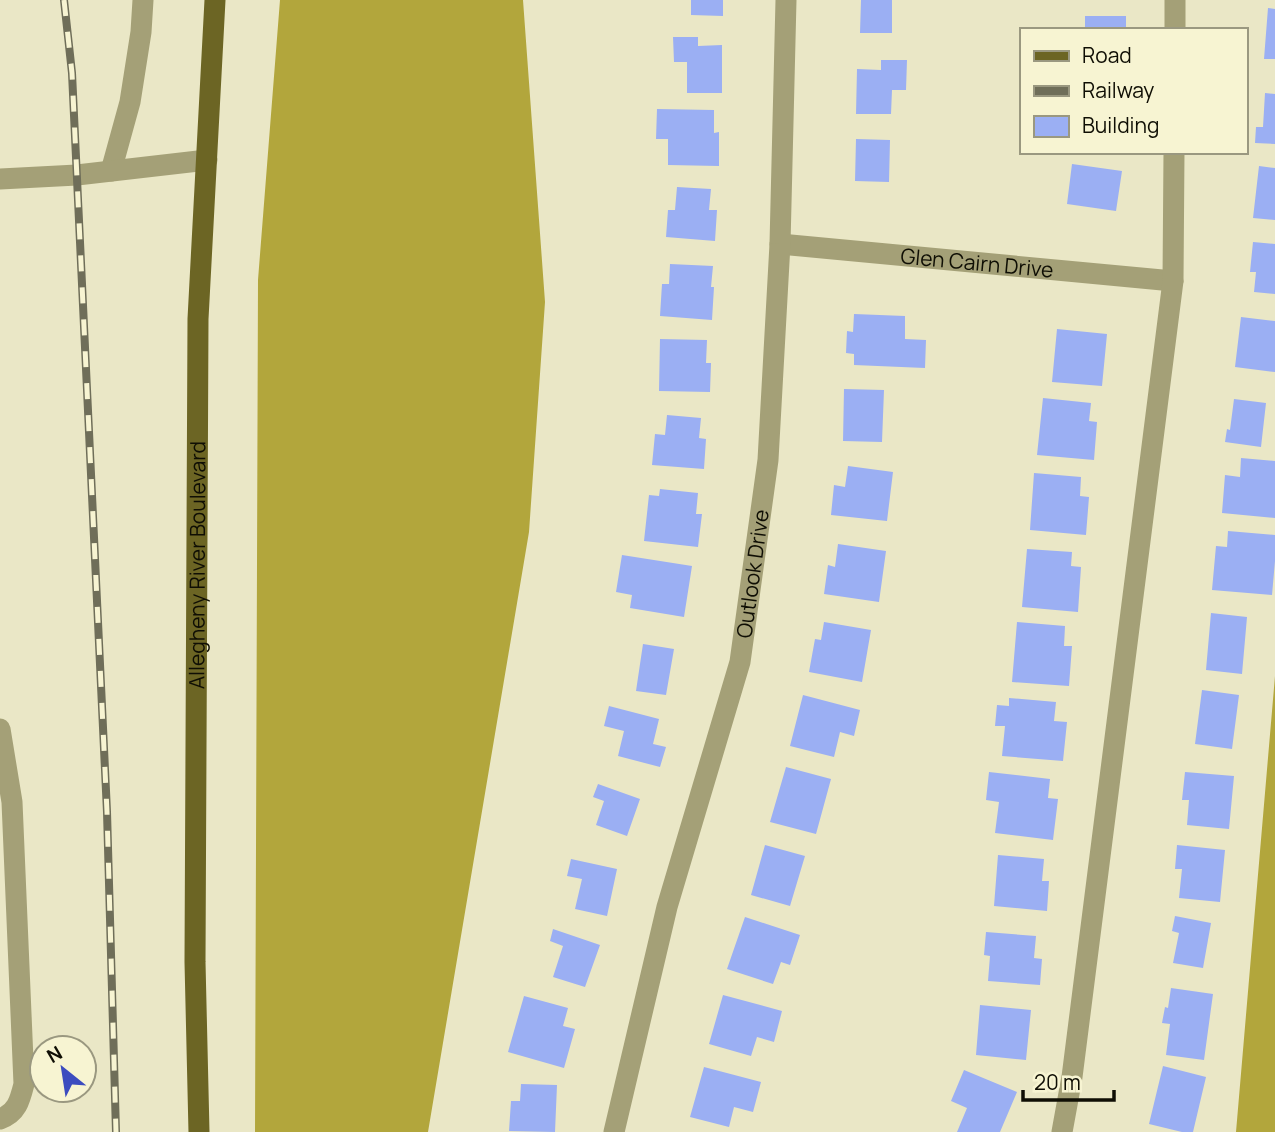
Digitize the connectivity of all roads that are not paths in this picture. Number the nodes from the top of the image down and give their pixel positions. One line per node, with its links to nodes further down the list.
1 (131, 0): 7 (street)
2 (144, 0): 7 (street)
3 (215, 0): 9 (main road, Allegheny River Boulevard)
4 (786, 0): 12 (street, Outlook Drive)
5 (1175, 0): 6 (street)
6 (1175, 28)
7 (141, 32): 10 (street)
8 (1174, 154): 13 (street)
9 (207, 160): 10 (street); 17 (main road, Allegheny River Boulevard)
10 (111, 171): 11 (street)
11 (0, 178)
12 (780, 244): 13 (street, Glen Cairn Drive); 18 (street, Outlook Drive)
13 (1173, 281): 19 (street)
14 (0, 729): 15 (street)
15 (8, 868): 16 (street)
16 (0, 1119)
17 (200, 1132)
18 (614, 1132)
19 (1062, 1132)

